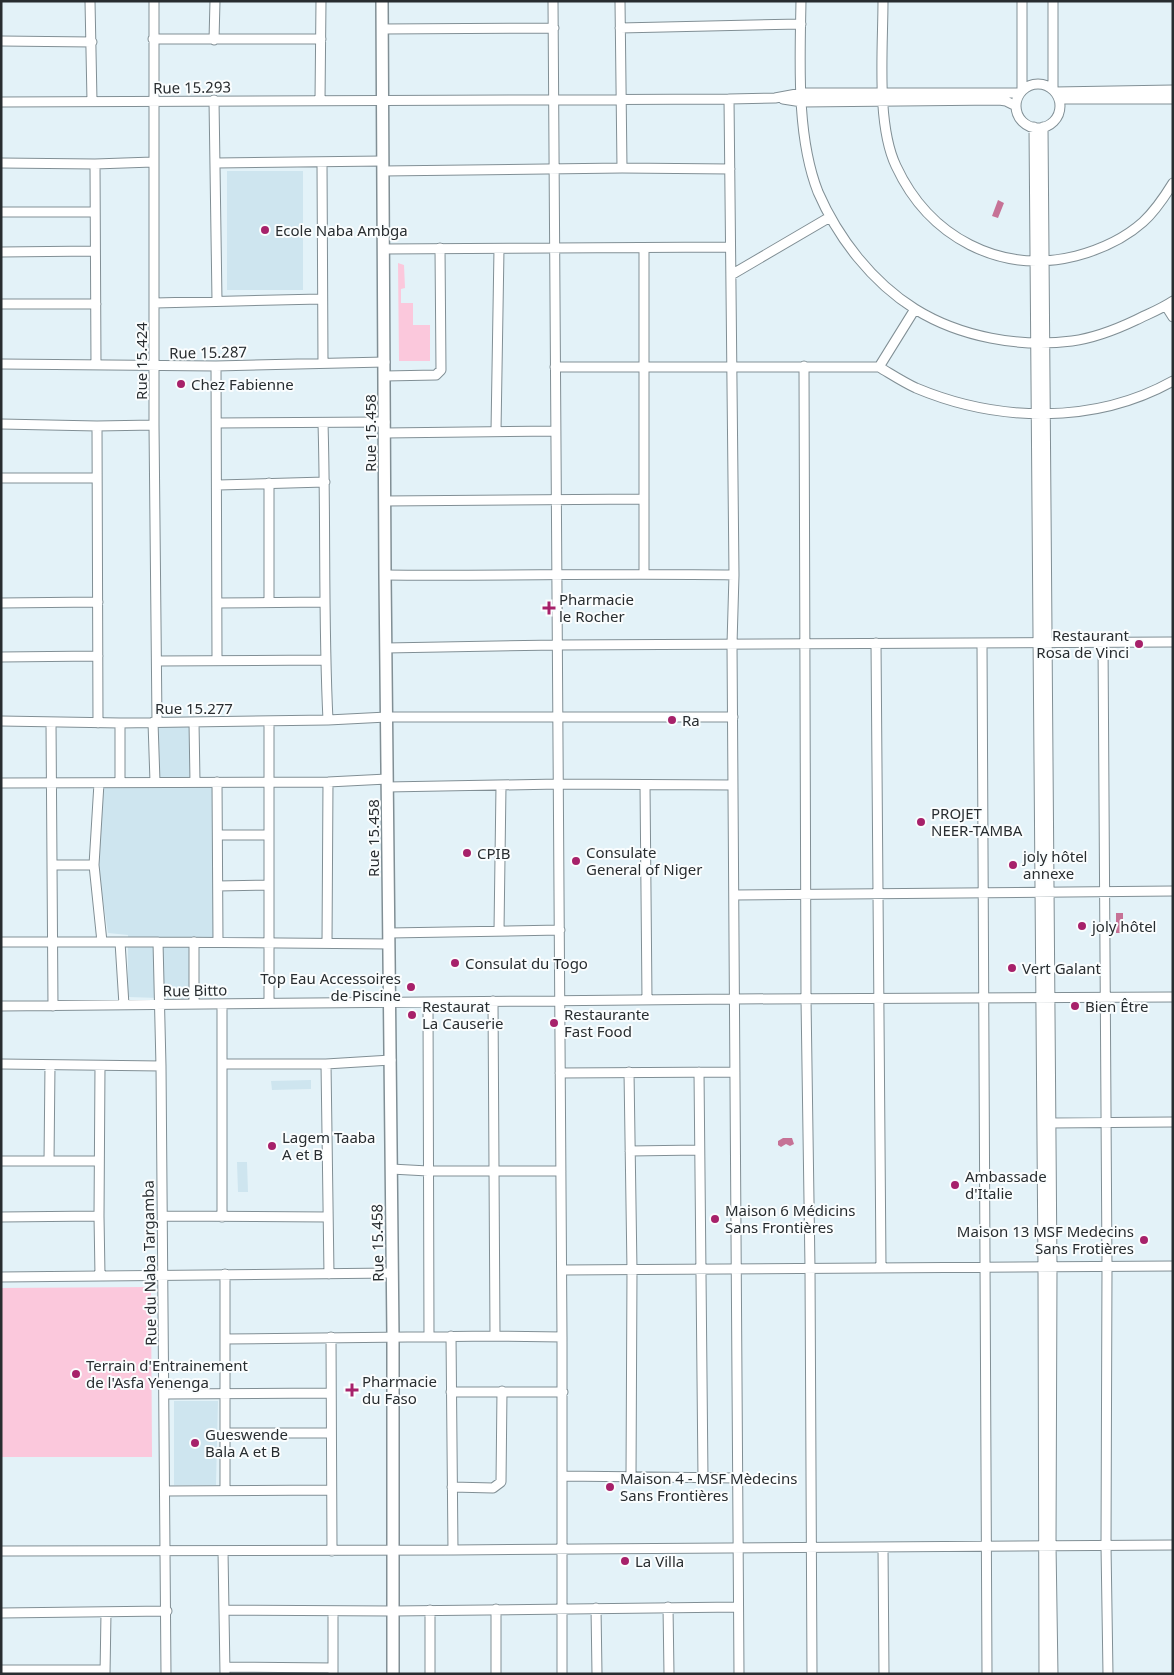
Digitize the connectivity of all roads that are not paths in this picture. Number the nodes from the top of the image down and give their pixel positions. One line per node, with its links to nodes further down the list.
1 (90, 1): 20 (street)
2 (154, 1): 17 (street, Rue 15.424)
3 (215, 1): 18 (street)
4 (321, 1): 16 (street)
5 (382, 1): 15 (main road, Rue 15.458)
6 (553, 1): 13 (street)
7 (620, 1): 14 (street)
8 (801, 1): 12 (street)
9 (883, 1): 25 (street)
10 (1022, 1): 22 (street)
11 (1053, 1): 23 (street)
12 (801, 24): 14 (street); 24 (street)
13 (554, 28): 15 (street); 31 (street)
14 (620, 28): 32 (street)
15 (382, 29): 30 (main road, Rue 15.458)
16 (321, 39): 18 (street); 29 (street)
17 (153, 40): 18 (street); 35 (street, Rue 15.424)
18 (214, 40)
19 (1, 41): 20 (street)
20 (92, 42): 33 (street)
21 (1173, 90): 23 (street)
22 (1021, 92): 23 (street); 25 (street); 36 (street)
23 (1056, 94): 27 (street); 37 (street)
24 (802, 97): 25 (street, Rue 15.293); 26 (street, Rue 15.293); 50 (street)
25 (883, 97): 36 (street); 59 (street)
26 (729, 99): 32 (street, Rue 15.293); 46 (street)
27 (1173, 99)
28 (214, 100): 29 (street, Rue 15.293); 35 (street, Rue 15.293); 41 (street)
29 (320, 100): 30 (street, Rue 15.293)
30 (383, 100): 31 (street, Rue 15.293); 43 (main road, Rue 15.458)
31 (554, 100): 32 (street, Rue 15.293); 45 (street)
32 (622, 100): 44 (street)
33 (92, 101): 34 (street, Rue 15.293); 35 (street, Rue 15.293)
34 (1, 102)
35 (153, 102): 38 (street, Rue 15.424)
36 (1016, 106): 37 (street)
37 (1038, 127): 59 (street)
38 (154, 162): 42 (street); 63 (street, Rue 15.424)
39 (322, 162): 41 (street); 43 (street); 61 (street)
40 (1, 163): 42 (street)
41 (216, 163): 62 (street)
42 (95, 164): 49 (street)
43 (383, 166): 45 (street); 55 (main road, Rue 15.458)
44 (622, 168): 45 (street); 46 (street)
45 (555, 169): 53 (street)
46 (730, 169): 51 (street)
47 (1173, 182): 59 (street)
48 (1, 212): 49 (street)
49 (94, 212): 57 (street)
50 (830, 217): 60 (street); 67 (street)
51 (730, 247): 54 (street); 60 (street)
52 (440, 248): 55 (street); 56 (street); 82 (street)
53 (555, 248): 54 (street); 56 (street); 78 (street)
54 (644, 248): 81 (street)
55 (384, 249): 72 (main road, Rue 15.458)
56 (499, 249): 92 (street)
57 (95, 251): 58 (street); 65 (street)
58 (1, 252)
59 (1039, 262): 69 (street); 70 (street)
60 (731, 274): 79 (street)
61 (321, 299): 62 (street); 71 (street)
62 (217, 301): 63 (street)
63 (155, 303): 75 (street, Rue 15.424)
64 (1, 304): 65 (street)
65 (96, 304): 74 (street)
66 (1169, 304): 68 (street); 70 (street)
67 (915, 309): 69 (street); 80 (street)
68 (1173, 317)
69 (1035, 343): 70 (street); 85 (street)
70 (1045, 343): 84 (street)
71 (323, 362): 72 (street, Rue 15.287); 76 (street, Rue 15.287)
72 (385, 362): 82 (main road, Rue 15.458)
73 (1, 364): 74 (street, Rue 15.287)
74 (96, 365): 75 (street, Rue 15.287)
75 (154, 366): 76 (street, Rue 15.287); 89 (street, Rue 15.424)
76 (216, 366): 86 (street)
77 (804, 366): 79 (street); 80 (street); 119 (street)
78 (555, 367): 81 (street); 93 (street)
79 (732, 367): 81 (street); 104 (street)
80 (879, 367): 85 (street)
81 (643, 368): 100 (street)
82 (385, 376): 91 (main road, Rue 15.458)
83 (1173, 382): 84 (street)
84 (1045, 414): 85 (street); 99 (street)
85 (1036, 415): 99 (street)
86 (217, 423): 87 (street); 98 (street)
87 (323, 423): 91 (street); 96 (street)
88 (1, 424): 90 (street)
89 (154, 425): 90 (street); 125 (street, Rue 15.424)
90 (97, 426): 95 (street)
91 (385, 428): 92 (street); 102 (main road, Rue 15.458)
92 (496, 431): 93 (street)
93 (556, 431): 101 (street)
94 (1, 478): 95 (street)
95 (97, 478): 107 (street)
96 (325, 482): 97 (street); 109 (street)
97 (269, 483): 98 (street); 108 (street)
98 (218, 485): 111 (street)
99 (1041, 497): 112 (street)
100 (644, 498): 101 (street); 103 (street)
101 (557, 500): 102 (street); 106 (street)
102 (385, 501): 105 (main road, Rue 15.458)
103 (644, 574): 104 (street); 106 (street)
104 (734, 574): 117 (street)
105 (385, 575): 106 (street); 120 (main road, Rue 15.458)
106 (557, 576): 118 (street)
107 (98, 602): 110 (street); 121 (street)
108 (269, 602): 109 (street); 111 (street)
109 (324, 602): 124 (street)
110 (1, 603)
111 (217, 603): 123 (street)
112 (1042, 642): 113 (street); 116 (street); 160 (street)
113 (1103, 642): 114 (street); 158 (street)
114 (1173, 642)
115 (876, 643): 116 (street); 119 (street); 161 (street)
116 (982, 643): 159 (street)
117 (732, 644): 118 (street); 119 (street); 128 (street)
118 (558, 645): 120 (street); 127 (street)
119 (805, 645): 163 (street)
120 (386, 648): 126 (main road, Rue 15.458)
121 (98, 656): 122 (street); 133 (street)
122 (1, 657)
123 (217, 660): 124 (street); 125 (street)
124 (325, 660): 129 (street)
125 (157, 661): 135 (street, Rue 15.424)
126 (387, 717): 127 (street, Rue 15.277); 129 (street, Rue 15.277); 146 (main road, Rue 15.458)
127 (558, 717): 128 (street, Rue 15.277); 147 (street)
128 (733, 717): 149 (street)
129 (328, 720): 131 (street, Rue 15.277)
130 (1, 721): 132 (street, Rue 15.277)
131 (269, 721): 136 (street, Rue 15.277); 141 (street)
132 (51, 722): 133 (street, Rue 15.277); 144 (street)
133 (98, 722): 134 (street, Rue 15.277)
134 (120, 722): 135 (street, Rue 15.277); 137 (street)
135 (155, 722): 136 (street, Rue 15.277); 138 (street, Rue 15.424)
136 (194, 722): 139 (street)
137 (120, 782): 138 (street); 145 (street)
138 (155, 782): 139 (street)
139 (194, 782): 140 (street)
140 (217, 782): 141 (street); 151 (street)
141 (268, 782): 142 (street); 152 (street)
142 (328, 782): 146 (street); 175 (street)
143 (1, 783): 144 (street)
144 (51, 783): 145 (street); 154 (street)
145 (99, 783): 153 (street)
146 (387, 783): 150 (street); 166 (main road, Rue 15.458)
147 (559, 784): 148 (street); 150 (street); 165 (street)
148 (645, 785): 149 (street); 183 (street)
149 (733, 785): 162 (street)
150 (500, 786): 164 (street)
151 (218, 835): 152 (street); 156 (street)
152 (268, 835): 155 (street)
153 (94, 865): 154 (street); 169 (street)
154 (52, 866): 168 (street)
155 (268, 885): 156 (street); 174 (street)
156 (218, 886): 173 (street)
157 (1173, 891): 158 (street)
158 (1105, 892): 160 (street); 176 (street)
159 (983, 893): 160 (street); 161 (street); 179 (street)
160 (1044, 893): 180 (street)
161 (878, 894): 163 (street); 182 (street)
162 (734, 895): 163 (street); 181 (street)
163 (805, 895): 178 (street)
164 (499, 930): 165 (street); 166 (street)
165 (560, 930): 186 (street)
166 (389, 938): 175 (street); 188 (main road, Rue 15.458)
167 (1, 942): 168 (street)
168 (53, 942): 169 (street); 194 (street)
169 (102, 942): 170 (street)
170 (120, 942): 171 (street); 191 (street)
171 (158, 942): 172 (street); 192 (street, Rue du Naba Targamba)
172 (194, 942): 173 (street); 189 (street)
173 (218, 942): 174 (street)
174 (269, 942): 175 (street); 187 (street)
175 (327, 943)
176 (1105, 997): 177 (street, Rue Bitto); 180 (street, Rue Bitto); 208 (street)
177 (1173, 997)
178 (806, 998): 181 (street, Rue Bitto); 182 (street, Rue Bitto); 228 (street)
179 (983, 998): 180 (street, Rue Bitto); 182 (street, Rue Bitto); 224 (street)
180 (1045, 998): 207 (street); 225 (street)
181 (735, 999): 183 (street, Rue Bitto); 205 (street)
182 (880, 999): 229 (street)
183 (647, 1000): 186 (street, Rue Bitto)
184 (493, 1001): 185 (street, Rue Bitto); 186 (street, Rue Bitto); 217 (street)
185 (428, 1002): 188 (street, Rue Bitto); 215 (street)
186 (560, 1002): 202 (street)
187 (269, 1003): 188 (street, Rue Bitto); 190 (street, Rue Bitto)
188 (390, 1003): 195 (main road, Rue 15.458)
189 (194, 1004): 190 (street, Rue Bitto); 192 (street, Rue Bitto)
190 (222, 1004): 197 (street)
191 (124, 1005): 192 (street, Rue Bitto); 194 (street, Rue Bitto)
192 (159, 1005): 201 (street, Rue du Naba Targamba)
193 (1, 1006): 194 (street, Rue Bitto)
194 (53, 1006)
195 (390, 1060): 198 (street); 214 (main road, Rue 15.458)
196 (1, 1064): 199 (street)
197 (222, 1064): 198 (street); 221 (street)
198 (326, 1064): 222 (street)
199 (50, 1065): 200 (street); 212 (street)
200 (100, 1066): 201 (street); 213 (street)
201 (161, 1066): 220 (street, Rue du Naba Targamba)
202 (560, 1072): 203 (street); 216 (street)
203 (629, 1072): 204 (street); 210 (street)
204 (699, 1072): 205 (street); 209 (street)
205 (735, 1072): 227 (street)
206 (1173, 1122): 208 (street)
207 (1050, 1123): 208 (street); 225 (street)
208 (1106, 1123): 226 (street)
209 (699, 1150): 210 (street); 230 (street)
210 (630, 1151): 232 (street)
211 (1, 1161): 212 (street)
212 (49, 1161): 213 (street)
213 (99, 1161): 219 (street)
214 (391, 1169): 215 (street); 233 (main road, Rue 15.458)
215 (428, 1171): 217 (street); 239 (street)
216 (560, 1171): 217 (street); 231 (street)
217 (493, 1172): 241 (street)
218 (1, 1216): 219 (street)
219 (99, 1216): 237 (street)
220 (163, 1216): 221 (street); 234 (street, Rue du Naba Targamba)
221 (222, 1217): 222 (street)
222 (328, 1217): 236 (street)
223 (1173, 1266): 226 (street)
224 (985, 1267): 225 (street); 229 (street); 266 (street)
225 (1048, 1267): 226 (street); 263 (street)
226 (1107, 1267): 264 (street)
227 (736, 1268): 228 (street); 230 (street); 257 (street)
228 (810, 1268): 229 (street); 268 (street)
229 (881, 1268)
230 (700, 1269): 232 (street); 256 (street)
231 (562, 1270): 232 (street); 245 (street)
232 (632, 1270): 255 (street)
233 (392, 1273): 236 (street); 243 (main road, Rue 15.458)
234 (163, 1274): 235 (street); 237 (street); 249 (street, Rue du Naba Targamba)
235 (226, 1274): 236 (street); 244 (street)
236 (329, 1274)
237 (100, 1275): 238 (street)
238 (1, 1277)
239 (429, 1336): 240 (street); 243 (street)
240 (451, 1336): 241 (street); 247 (street)
241 (495, 1336): 245 (street)
242 (331, 1337): 243 (street); 244 (street); 251 (street)
243 (393, 1337): 275 (main road, Rue 15.458)
244 (226, 1338): 250 (street)
245 (562, 1338): 248 (street)
246 (502, 1391): 247 (street); 248 (street); 258 (street)
247 (451, 1392): 258 (street)
248 (563, 1392): 254 (street)
249 (165, 1394): 250 (street); 261 (street, Rue du Naba Targamba)
250 (226, 1394): 251 (street); 252 (street)
251 (331, 1394): 253 (street)
252 (226, 1433): 253 (street); 259 (street)
253 (331, 1433): 260 (street)
254 (562, 1476): 255 (street); 269 (street)
255 (631, 1476): 256 (street)
256 (702, 1478): 257 (street)
257 (736, 1478): 267 (street)
258 (452, 1486): 271 (street)
259 (225, 1490): 260 (street); 261 (street)
260 (331, 1490): 274 (street)
261 (166, 1492): 270 (street, Rue du Naba Targamba)
262 (1173, 1545): 264 (street)
263 (1047, 1546): 264 (street); 266 (street); 305 (street); 306 (street)
264 (1106, 1546): 307 (street)
265 (883, 1547): 266 (street); 268 (street); 303 (street)
266 (987, 1547): 304 (street)
267 (737, 1548): 268 (street); 269 (street); 276 (street)
268 (811, 1548): 302 (street)
269 (563, 1549): 271 (street); 277 (street)
270 (166, 1550): 272 (street); 273 (street); 283 (street, Rue du Naba Targamba)
271 (453, 1550): 275 (street)
272 (1, 1551)
273 (223, 1551): 274 (street); 281 (street)
274 (332, 1551): 275 (street)
275 (392, 1551): 285 (main road, Rue 15.458)
276 (738, 1607): 279 (street); 301 (street)
277 (562, 1608): 278 (street); 280 (street); 298 (street)
278 (596, 1608): 279 (street); 299 (street)
279 (668, 1608): 300 (street)
280 (496, 1609): 282 (street); 297 (street)
281 (225, 1610): 284 (street); 289 (street)
282 (430, 1610): 285 (street); 296 (street)
283 (167, 1611): 286 (street); 294 (street, Rue du Naba Targamba)
284 (333, 1611): 285 (street); 291 (street)
285 (392, 1611): 295 (main road, Rue 15.458)
286 (106, 1612): 287 (street); 293 (street)
287 (1, 1613)
288 (1, 1670): 292 (street)
289 (225, 1671): 290 (street)
290 (280, 1671): 291 (street)
291 (333, 1671)
292 (50, 1672): 293 (street)
293 (105, 1672)
294 (166, 1674)
295 (393, 1674)
296 (430, 1674)
297 (496, 1674)
298 (562, 1674)
299 (597, 1674)
300 (669, 1674)
301 (739, 1674)
302 (812, 1674)
303 (884, 1674)
304 (987, 1674)
305 (1044, 1674)
306 (1053, 1674)
307 (1108, 1674)

